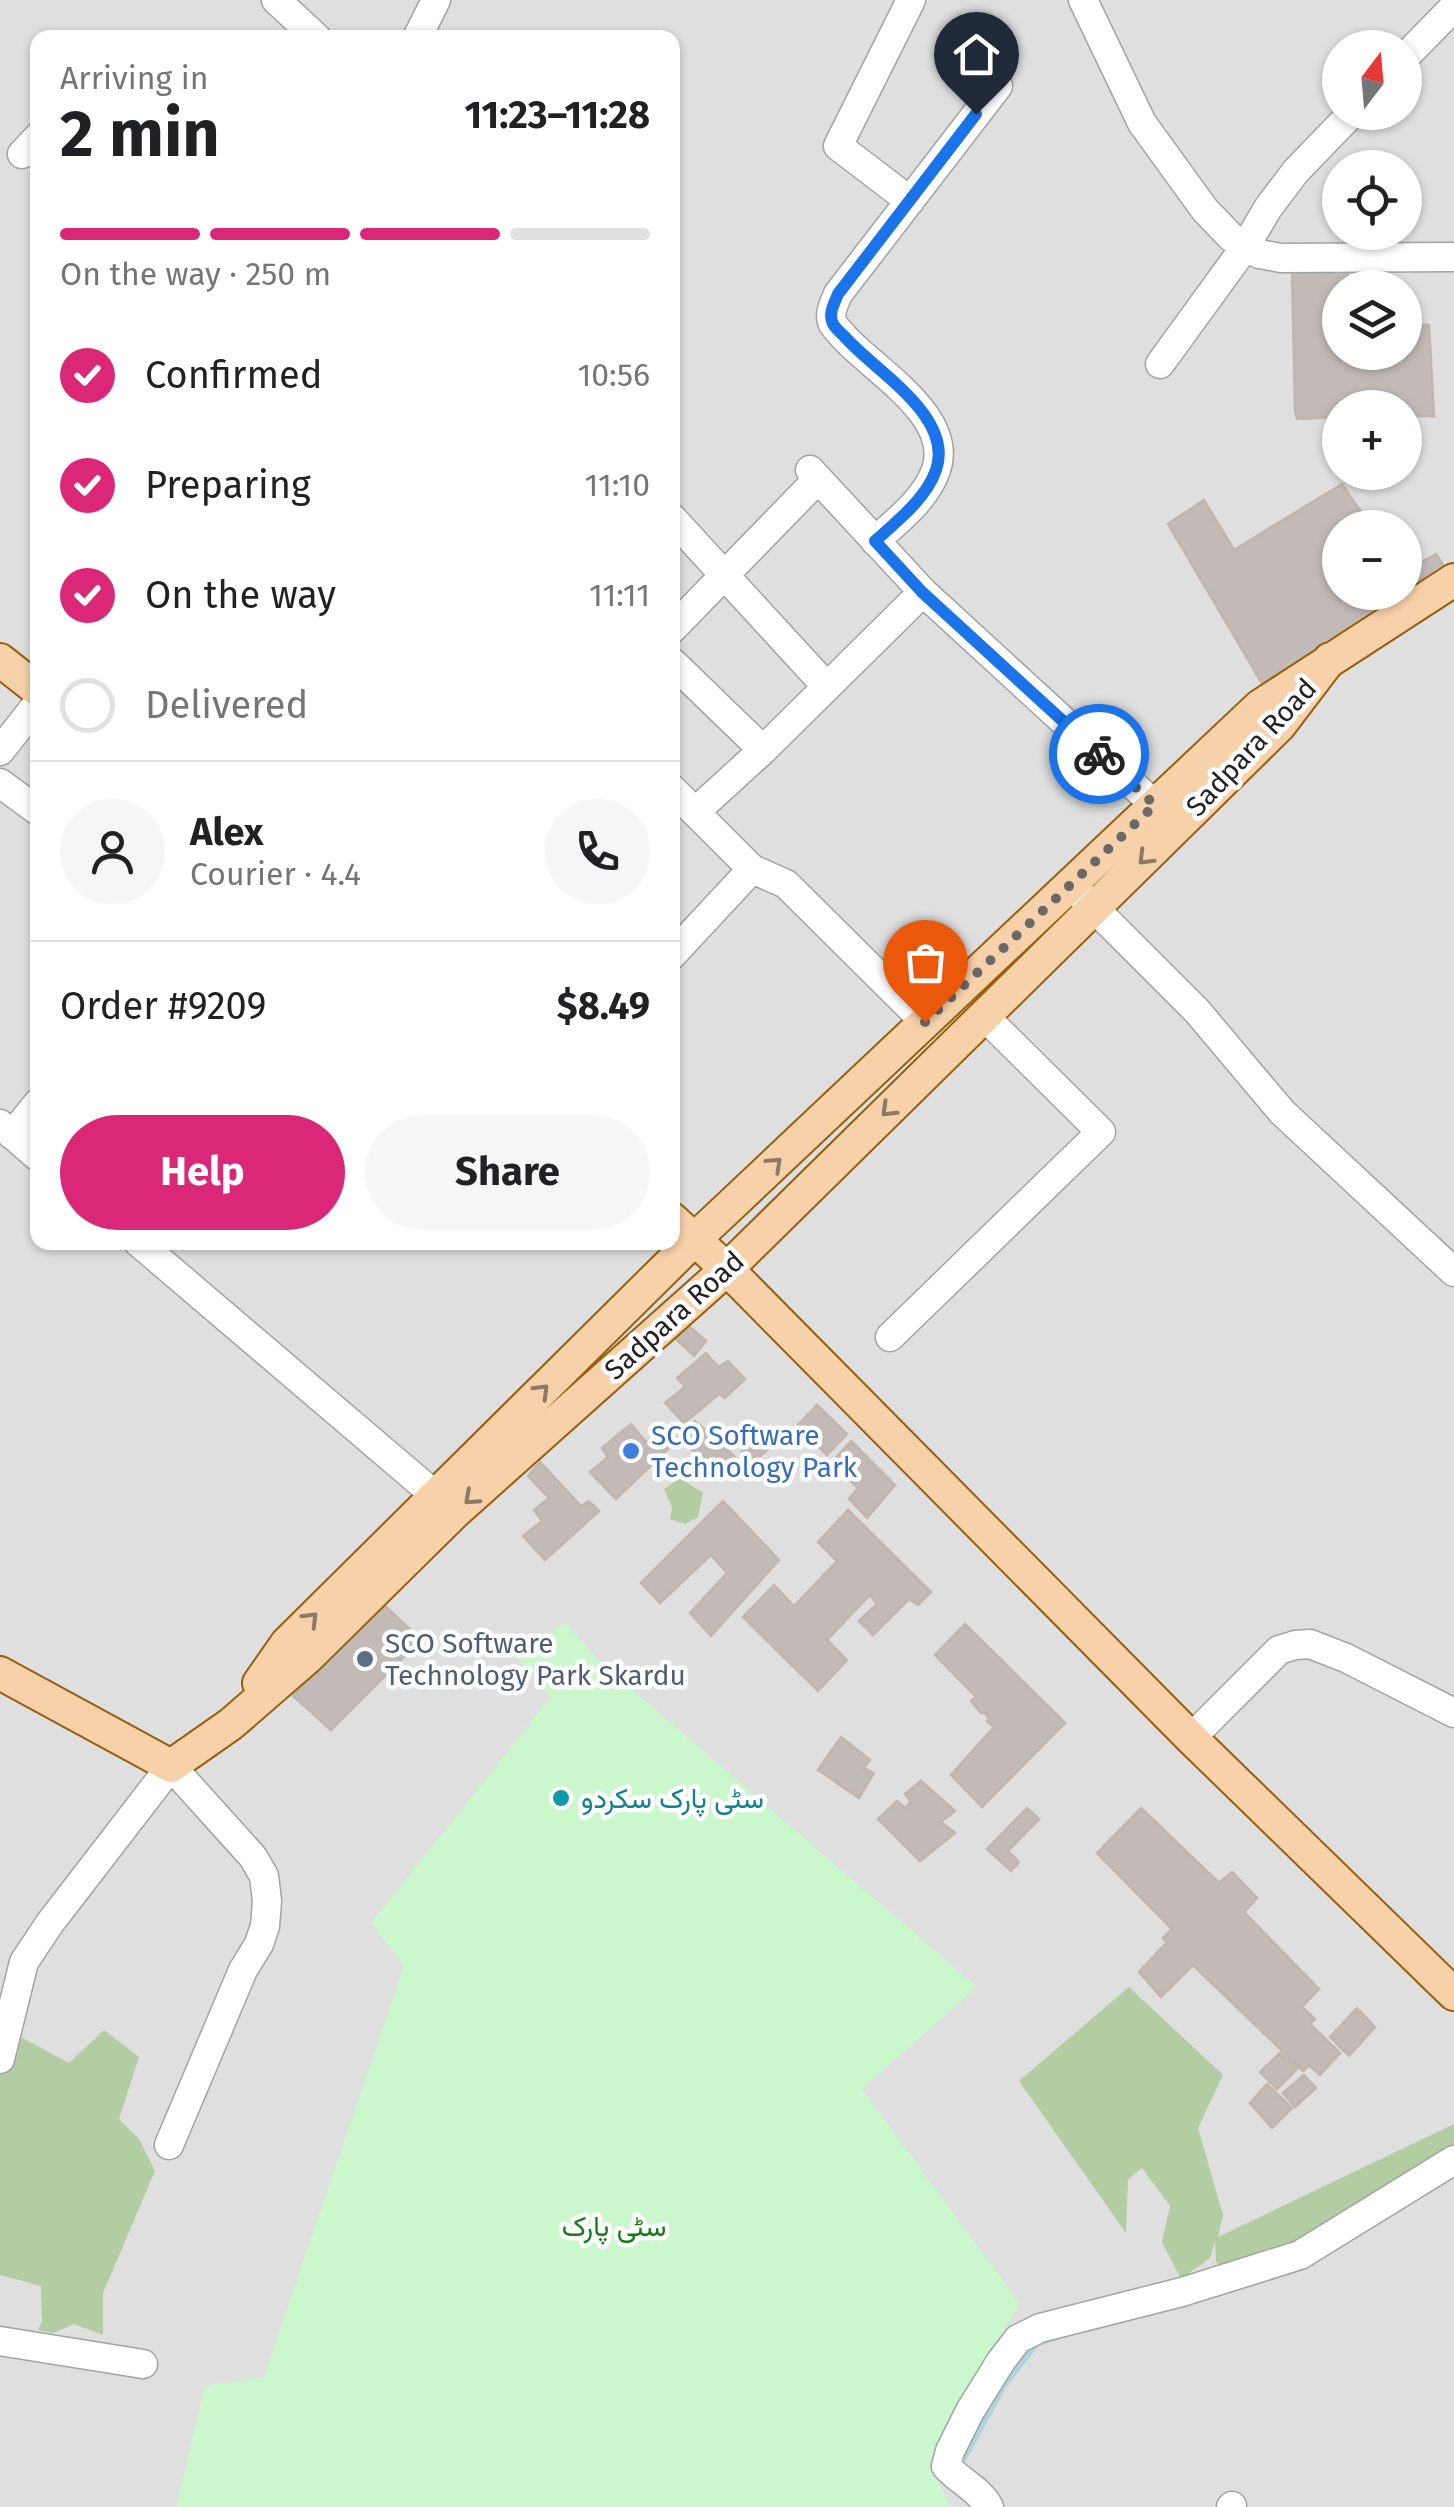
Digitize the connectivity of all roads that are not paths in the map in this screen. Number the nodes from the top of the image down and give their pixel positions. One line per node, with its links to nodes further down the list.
1 (276, 0): 6 (street)
2 (436, 0): 7 (street)
3 (911, 0): 11 (street)
4 (1083, 0): 12 (street)
5 (1454, 7): 8 (street)
6 (308, 30)
7 (421, 30)
8 (1422, 39)
9 (998, 86): 11 (street)
10 (1336, 130): 12 (street)
11 (910, 201): 16 (street)
12 (1245, 246): 13 (street); 14 (street)
13 (1454, 258)
14 (1160, 364)
15 (680, 527): 17 (street)
16 (875, 541): 17 (street); 19 (street)
17 (724, 576): 20 (street); 25 (street)
18 (1454, 580): 21 (main road)
19 (922, 592): 25 (street); 32 (street)
20 (680, 622)
21 (1330, 659): 32 (main road, Sadpara Road); 35 (main road, Sadpara Road, one-way to 35)
22 (0, 660): 24 (main road)
23 (680, 670): 27 (street)
24 (30, 682)
25 (827, 686): 27 (street)
26 (30, 695): 28 (street)
27 (762, 750): 33 (street)
28 (0, 751)
29 (0, 783): 31 (street)
30 (680, 797): 33 (street)
31 (30, 805)
32 (1155, 805): 35 (main road, Sadpara Road)
33 (696, 812): 34 (street)
34 (752, 869): 36 (street); 38 (street)
35 (1083, 896): 37 (main road, Sadpara Road); 38 (main road, Sadpara Road); 46 (street)
36 (680, 946)
37 (984, 1016): 45 (main road, Sadpara Road, one-way to 45); 47 (street)
38 (925, 1022): 42 (main road, Sadpara Road, one-way to 38)
39 (30, 1110): 40 (street)
40 (6, 1130): 41 (street)
41 (30, 1150)
42 (684, 1229): 45 (main road)
43 (147, 1250): 48 (street)
44 (664, 1250): 48 (main road, Sadpara Road, one-way to 44)
45 (726, 1269): 51 (main road, Sadpara Road, one-way to 51); 52 (main road)
46 (1454, 1272)
47 (890, 1337)
48 (436, 1496): 51 (main road, Sadpara Road, one-way to 48)
49 (0, 1673): 53 (main road)
50 (1454, 1713): 52 (street)
51 (230, 1724): 53 (main road)
52 (1190, 1738): 54 (main road)
53 (171, 1766): 55 (street); 56 (street)
54 (1454, 1994)
55 (0, 2059)
56 (169, 2145)
57 (1454, 2160): 60 (street)
58 (0, 2341): 59 (street)
59 (143, 2364)
60 (989, 2507)

